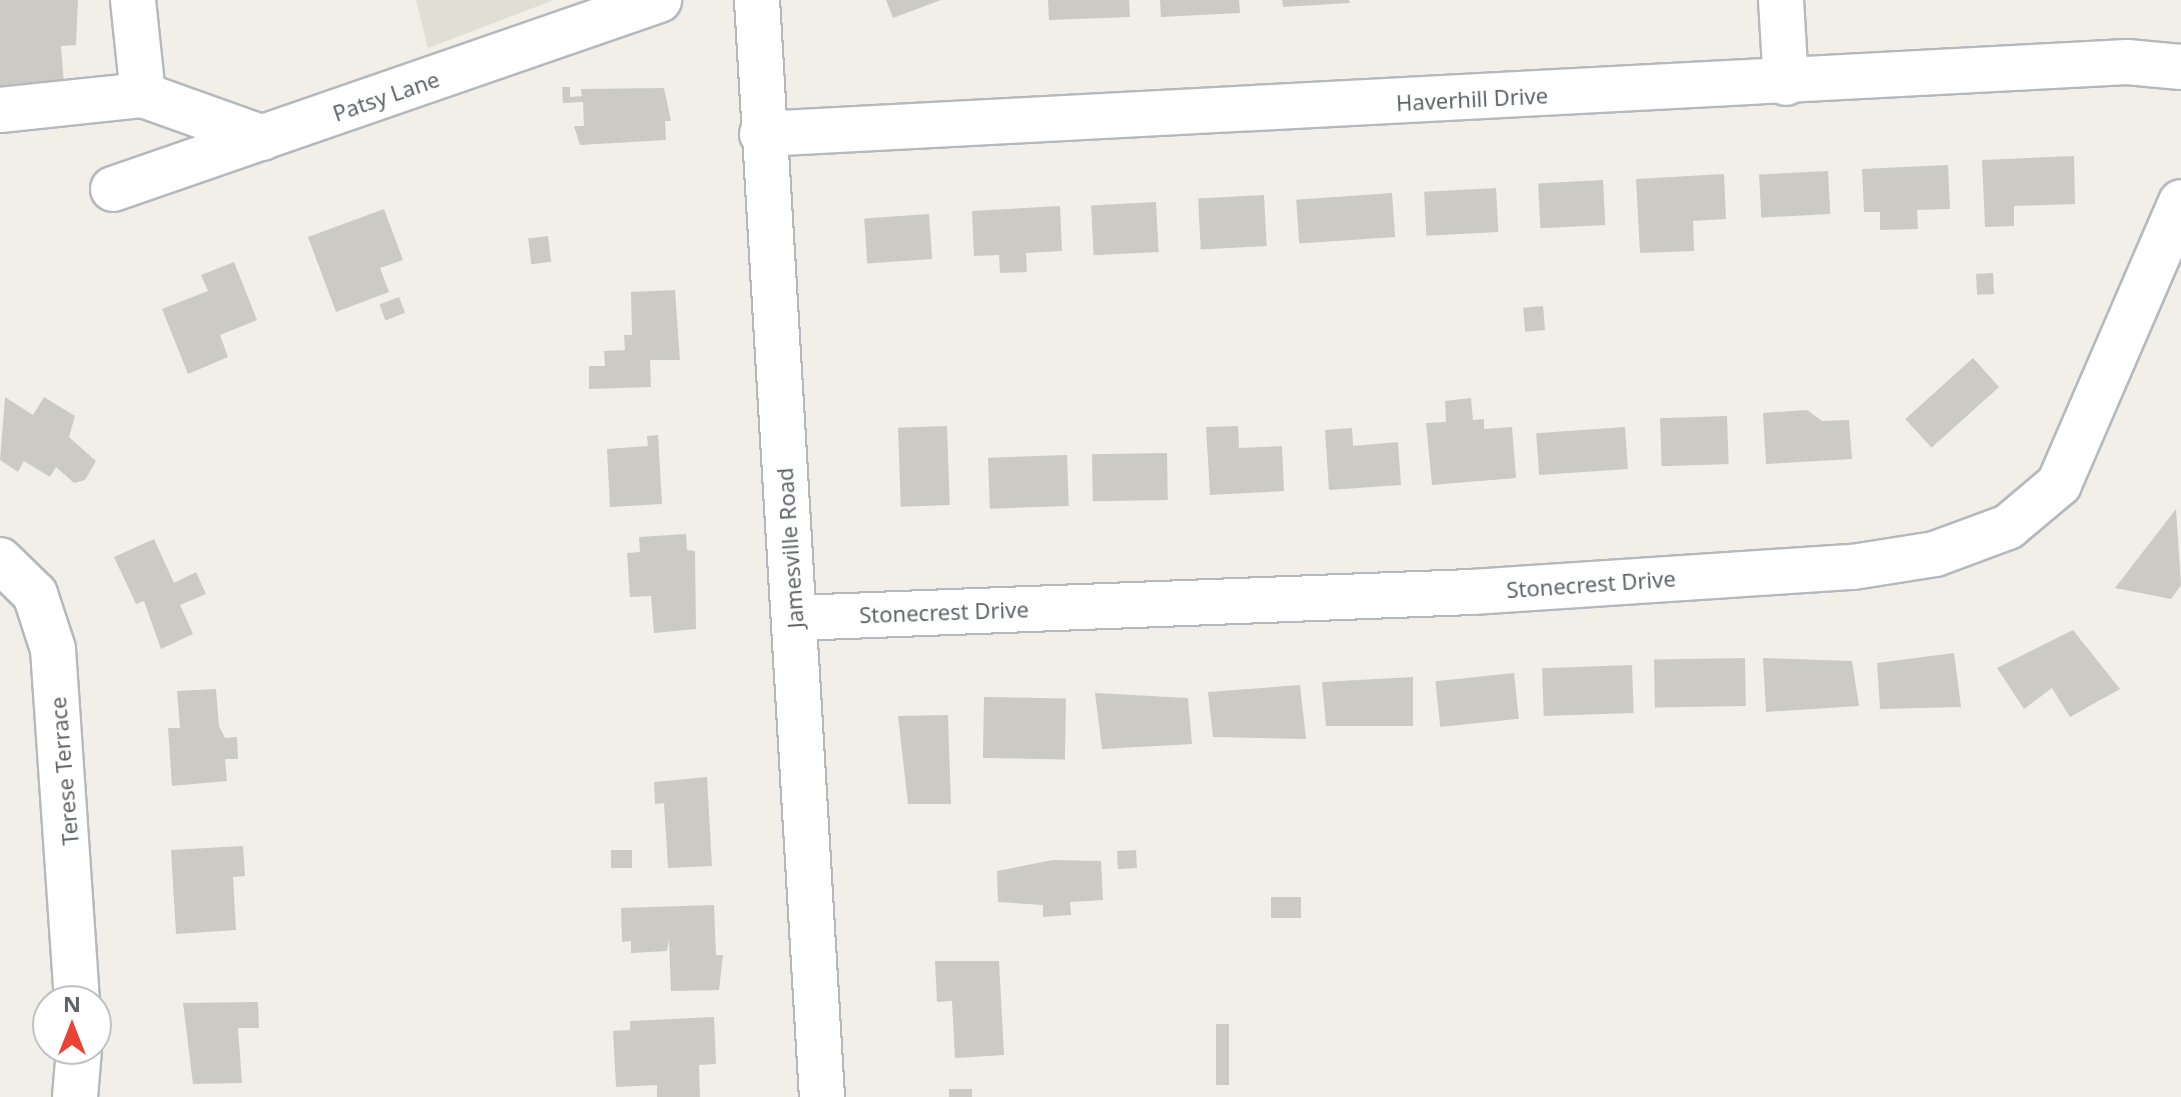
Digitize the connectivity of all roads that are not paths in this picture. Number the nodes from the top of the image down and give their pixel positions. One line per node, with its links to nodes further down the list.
1 (133, 0): 7 (street)
2 (659, 0): 10 (street, Patsy Lane)
3 (757, 0): 9 (street, Jamesville Road)
4 (1781, 0): 6 (street)
5 (2181, 67): 6 (street, Haverhill Drive)
6 (1786, 83): 9 (street, Haverhill Drive)
7 (143, 95): 8 (street); 10 (street)
8 (0, 110)
9 (762, 134): 14 (street, Jamesville Road)
10 (263, 138): 11 (street, Patsy Lane)
11 (113, 189)
12 (2181, 202): 14 (street, Stonecrest Drive)
13 (0, 560): 15 (street, Terese Terrace)
14 (795, 618): 18 (street, Jamesville Road)
15 (76, 985)
16 (78, 1065): 17 (street)
17 (75, 1097)
18 (822, 1097)

